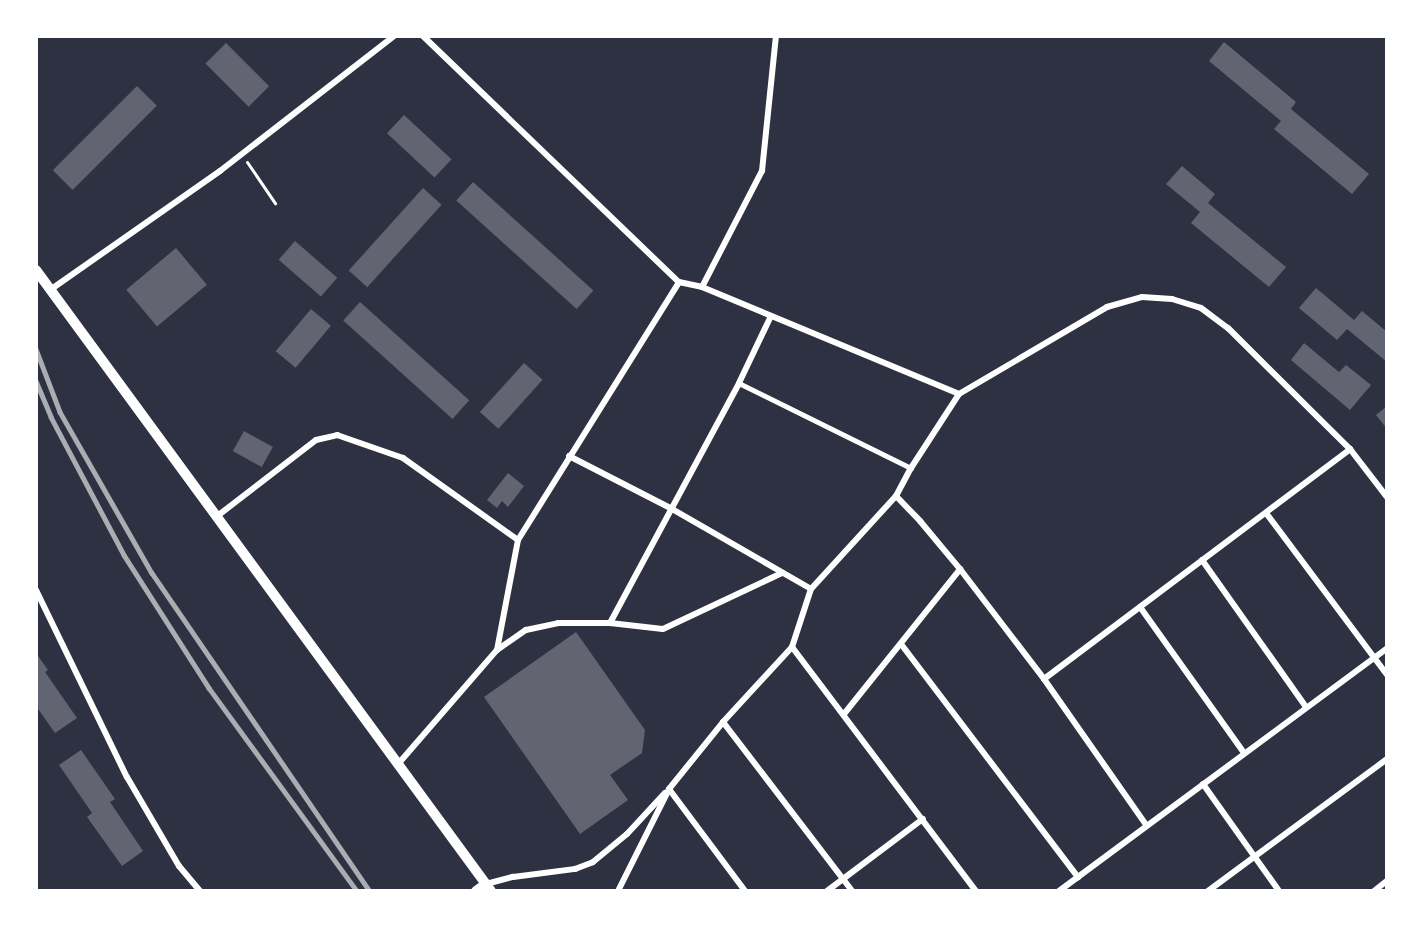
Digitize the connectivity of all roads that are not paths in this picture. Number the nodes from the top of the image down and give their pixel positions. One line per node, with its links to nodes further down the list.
1 (394, 36): 7 (street)
2 (423, 36): 5 (street)
3 (776, 36): 6 (street)
4 (36, 270): 7 (street)
5 (679, 282): 6 (street); 12 (street)
6 (702, 287): 8 (street)
7 (50, 290): 18 (street)
8 (771, 316): 9 (street); 10 (street)
9 (739, 383): 13 (lane); 16 (street)
10 (959, 394): 11 (street); 13 (street)
11 (1350, 449): 15 (street); 17 (street)
12 (568, 456): 16 (street); 19 (street)
13 (911, 468): 14 (street)
14 (896, 496): 21 (street); 23 (street)
15 (1387, 497)
16 (672, 509): 22 (street); 26 (street)
17 (1266, 513): 20 (street); 31 (street)
18 (216, 517): 19 (street); 39 (street)
19 (518, 540): 30 (street)
20 (1202, 560): 25 (street); 34 (street)
21 (960, 569): 27 (street); 33 (street)
22 (782, 573): 23 (street); 26 (street)
23 (811, 589): 28 (street)
24 (36, 590): 50 (street)
25 (1140, 607): 33 (street); 37 (street)
26 (610, 622): 30 (street)
27 (901, 644): 35 (street); 45 (street)
28 (792, 646): 35 (street); 36 (street)
29 (1387, 648): 31 (street)
30 (497, 650): 39 (street)
31 (1374, 657): 32 (street); 34 (street)
32 (1387, 675)
33 (1044, 679): 43 (street)
34 (1306, 707): 37 (street)
35 (844, 714): 42 (street)
36 (723, 722): 41 (street); 46 (street)
37 (1245, 753): 40 (street)
38 (1387, 759): 44 (street)
39 (399, 763): 49 (street)
40 (1203, 784): 43 (street); 44 (street)
41 (669, 789): 48 (street); 49 (street); 54 (street)
42 (923, 819): 46 (street); 57 (street)
43 (1147, 826): 45 (street)
44 (1254, 858): 59 (street); 60 (street)
45 (1078, 877): 58 (street)
46 (843, 879): 55 (street); 56 (street)
47 (1387, 881): 61 (street)
48 (621, 883): 52 (street); 53 (street)
49 (488, 887): 51 (street)
50 (200, 891)
51 (476, 891)
52 (618, 891)
53 (628, 891)
54 (745, 891)
55 (827, 891)
56 (852, 891)
57 (976, 891)
58 (1059, 891)
59 (1208, 891)
60 (1279, 891)
61 (1374, 891)

